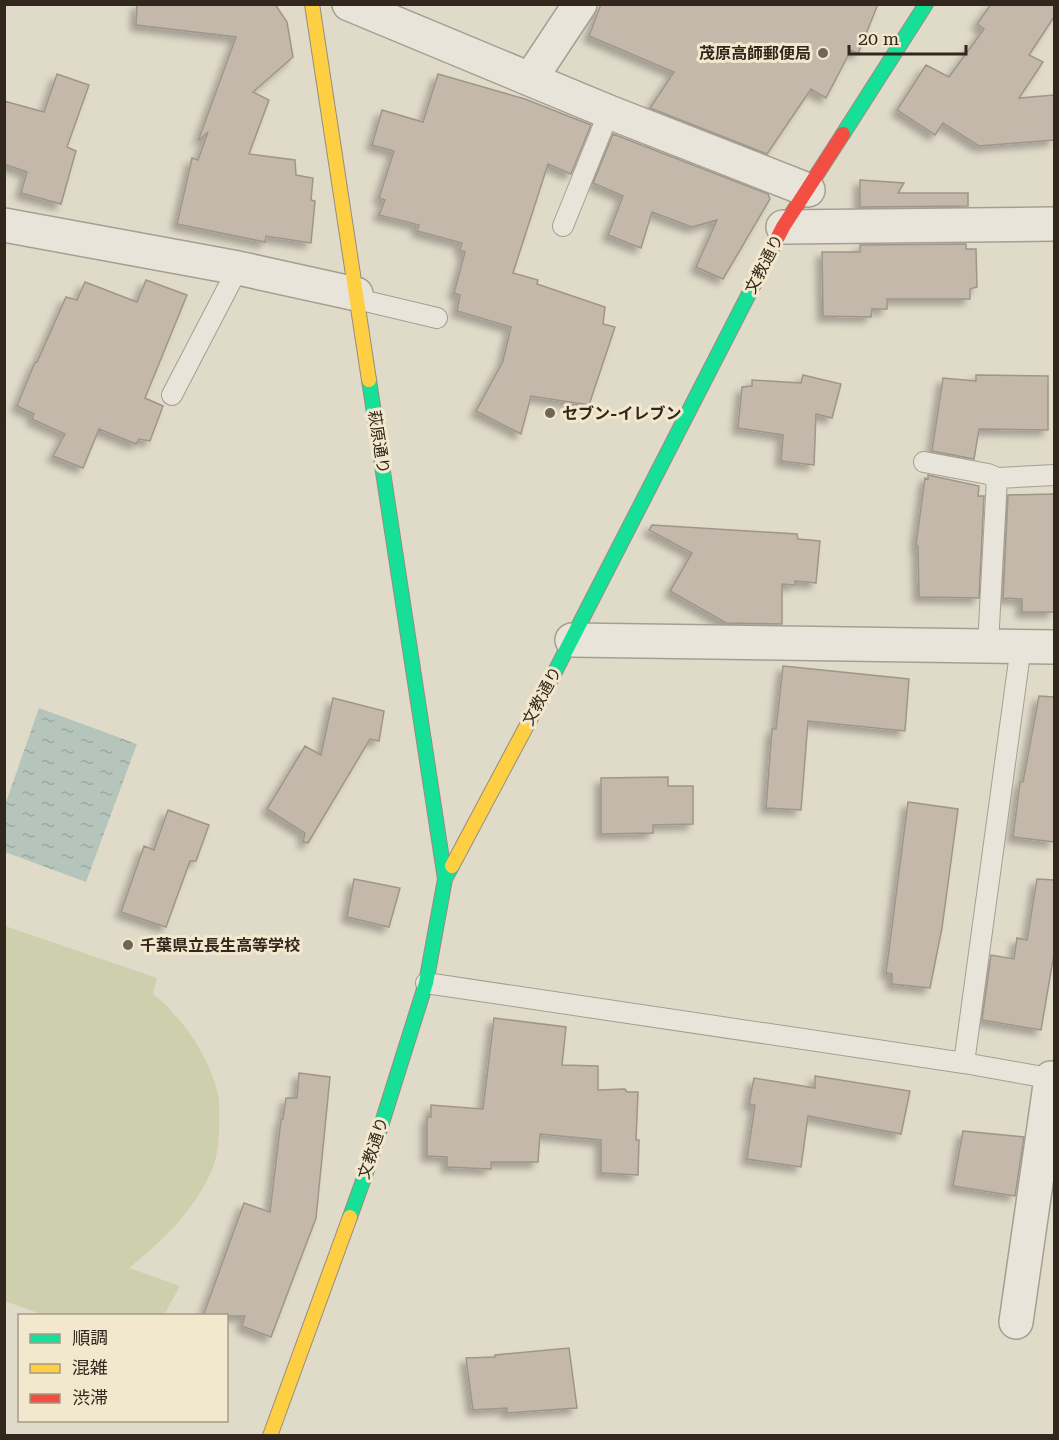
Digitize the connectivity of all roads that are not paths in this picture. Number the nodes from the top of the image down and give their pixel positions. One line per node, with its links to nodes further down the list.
1 (312, 4): 13 (street, 萩原通り)
2 (349, 4): 5 (street)
3 (580, 4): 5 (street)
4 (926, 4): 7 (street, 文教通り)
5 (531, 78): 6 (street)
6 (609, 112): 7 (street); 10 (lane)
7 (808, 190): 11 (street, 文教通り)
8 (1054, 224): 11 (street)
9 (4, 225): 12 (street)
10 (563, 226)
11 (783, 227): 19 (street, 文教通り)
12 (238, 268): 13 (street); 15 (lane)
13 (357, 297): 14 (lane); 23 (street, 萩原通り)
14 (437, 318)
15 (172, 395)
16 (924, 462): 18 (lane)
17 (1054, 474): 18 (lane)
18 (997, 477): 20 (lane)
19 (572, 640): 20 (street); 23 (street, 文教通り)
20 (988, 645): 21 (street)
21 (1021, 646): 22 (street); 25 (lane)
22 (1054, 647)
23 (445, 879): 24 (street, 文教通り)
24 (426, 983): 25 (lane); 28 (street, 文教通り)
25 (964, 1063): 26 (lane)
26 (1053, 1079): 27 (street)
27 (1016, 1322)
28 (270, 1436)

